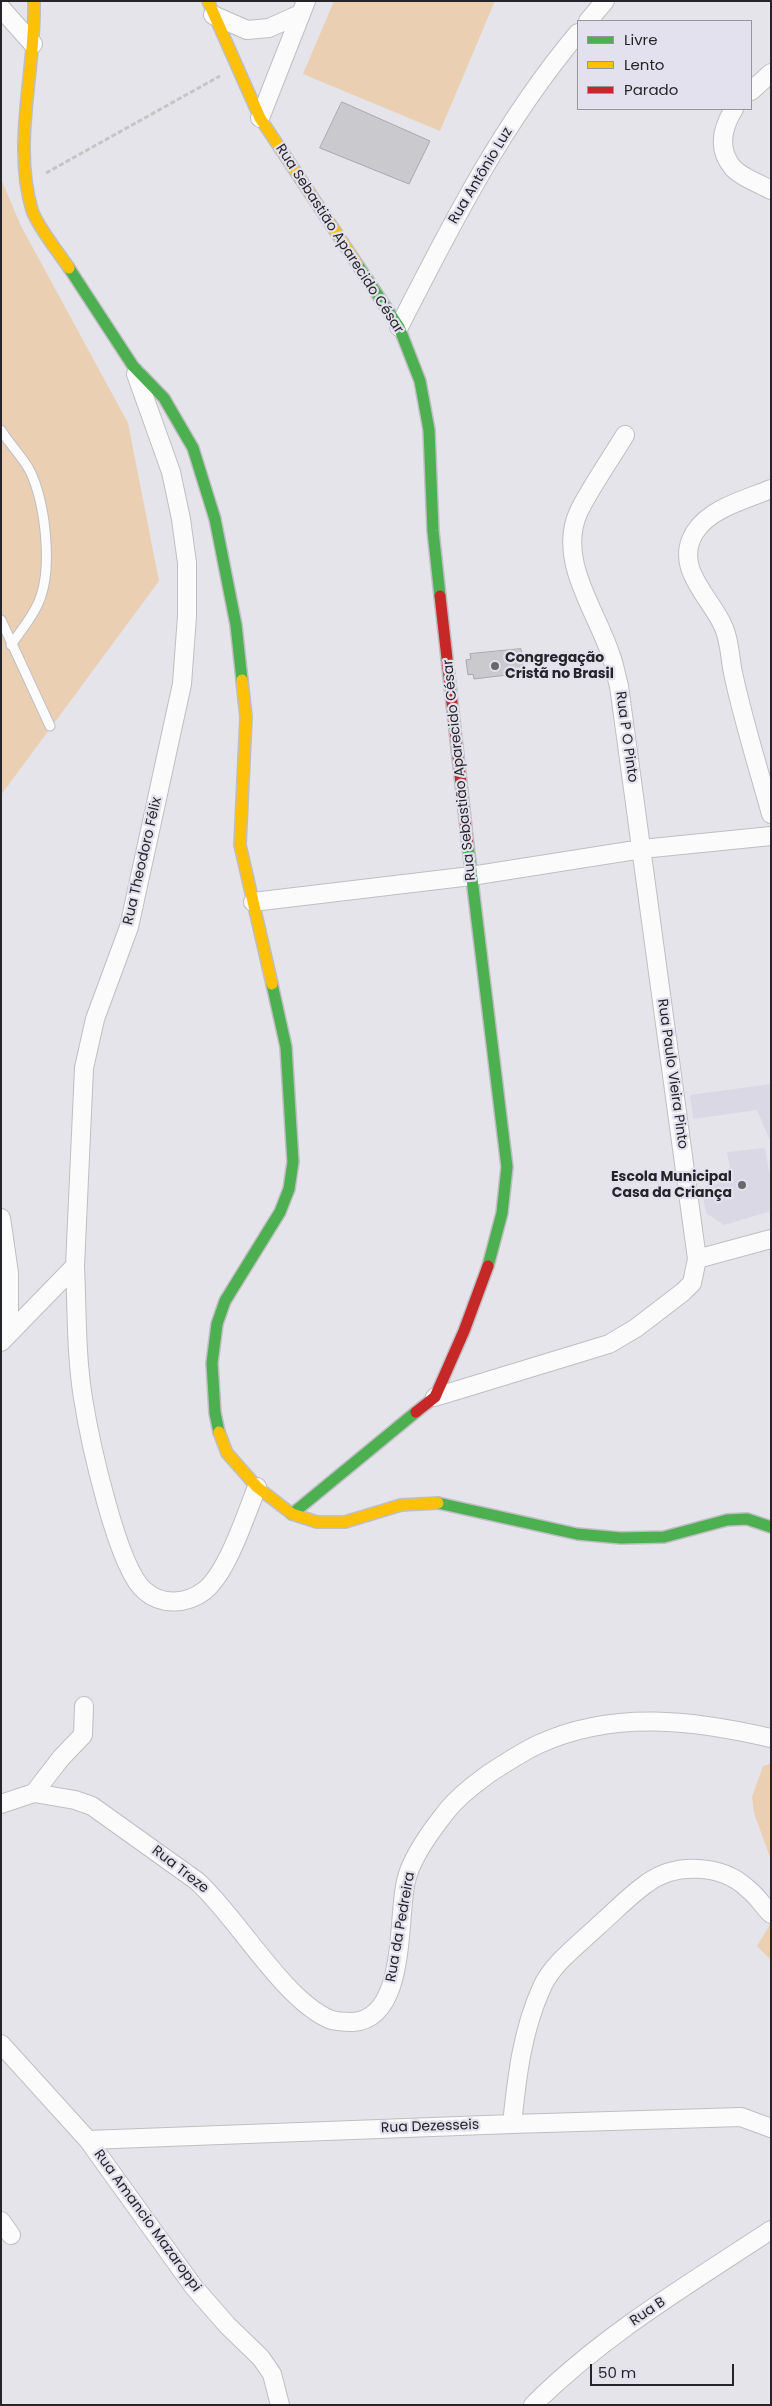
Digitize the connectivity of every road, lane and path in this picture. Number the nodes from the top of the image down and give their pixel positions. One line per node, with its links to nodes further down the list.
1 (34, 1): 8 (street)
2 (605, 1): 6 (street)
3 (1, 8): 8 (street)
4 (211, 8): 5 (street); 9 (street, Rua Sebastião Aparecido César)
5 (303, 8): 13 (street)
6 (589, 20)
7 (577, 34): 16 (street, Rua Antônio Luz)
8 (33, 44): 14 (street)
9 (236, 67): 13 (street, Rua Sebastião Aparecido César); 14 (path)
10 (771, 73): 11 (street)
11 (752, 90)
12 (733, 110): 15 (street)
13 (260, 118): 16 (street, Rua Sebastião Aparecido César)
14 (26, 184): 17 (street)
15 (771, 190)
16 (399, 327): 27 (street, Rua Sebastião Aparecido César)
17 (133, 366): 28 (street); 32 (street, Rua Theodoro Félix)
18 (1, 430): 22 (lane)
19 (625, 435): 26 (street, Rua P O Pinto)
20 (771, 489): 24 (street)
21 (1, 620): 22 (lane)
22 (11, 645): 23 (lane)
23 (50, 726)
24 (771, 814)
25 (771, 836): 26 (street)
26 (642, 849): 27 (street); 31 (street, Rua Paulo Vieira Pinto)
27 (471, 876): 28 (street); 34 (street, Rua Sebastião Aparecido César)
28 (253, 902): 35 (street)
29 (1, 1218): 33 (street)
30 (771, 1239): 31 (street)
31 (697, 1259): 34 (street, Rua Paulo Vieira Pinto)
32 (75, 1266): 33 (street); 35 (street, Rua Theodoro Félix)
33 (5, 1338)
34 (435, 1398): 36 (street, Rua Sebastião Aparecido César)
35 (257, 1487): 36 (street)
36 (292, 1514): 37 (street)
37 (771, 1527)
38 (84, 1706): 40 (street)
39 (771, 1738): 43 (street, Rua da Pedreira)
40 (34, 1793): 41 (street, Rua Treze); 43 (street, Rua Treze)
41 (1, 1804)
42 (771, 1914): 45 (street)
43 (378, 2013)
44 (1, 2044): 47 (street, Rua Amancio Mazaroppi)
45 (512, 2124): 46 (street, Rua Dezesseis); 47 (street, Rua Dezesseis)
46 (771, 2128)
47 (88, 2140): 49 (street, Rua Amancio Mazaroppi)
48 (771, 2230): 50 (street, Rua B)
49 (280, 2405)
50 (533, 2405)

